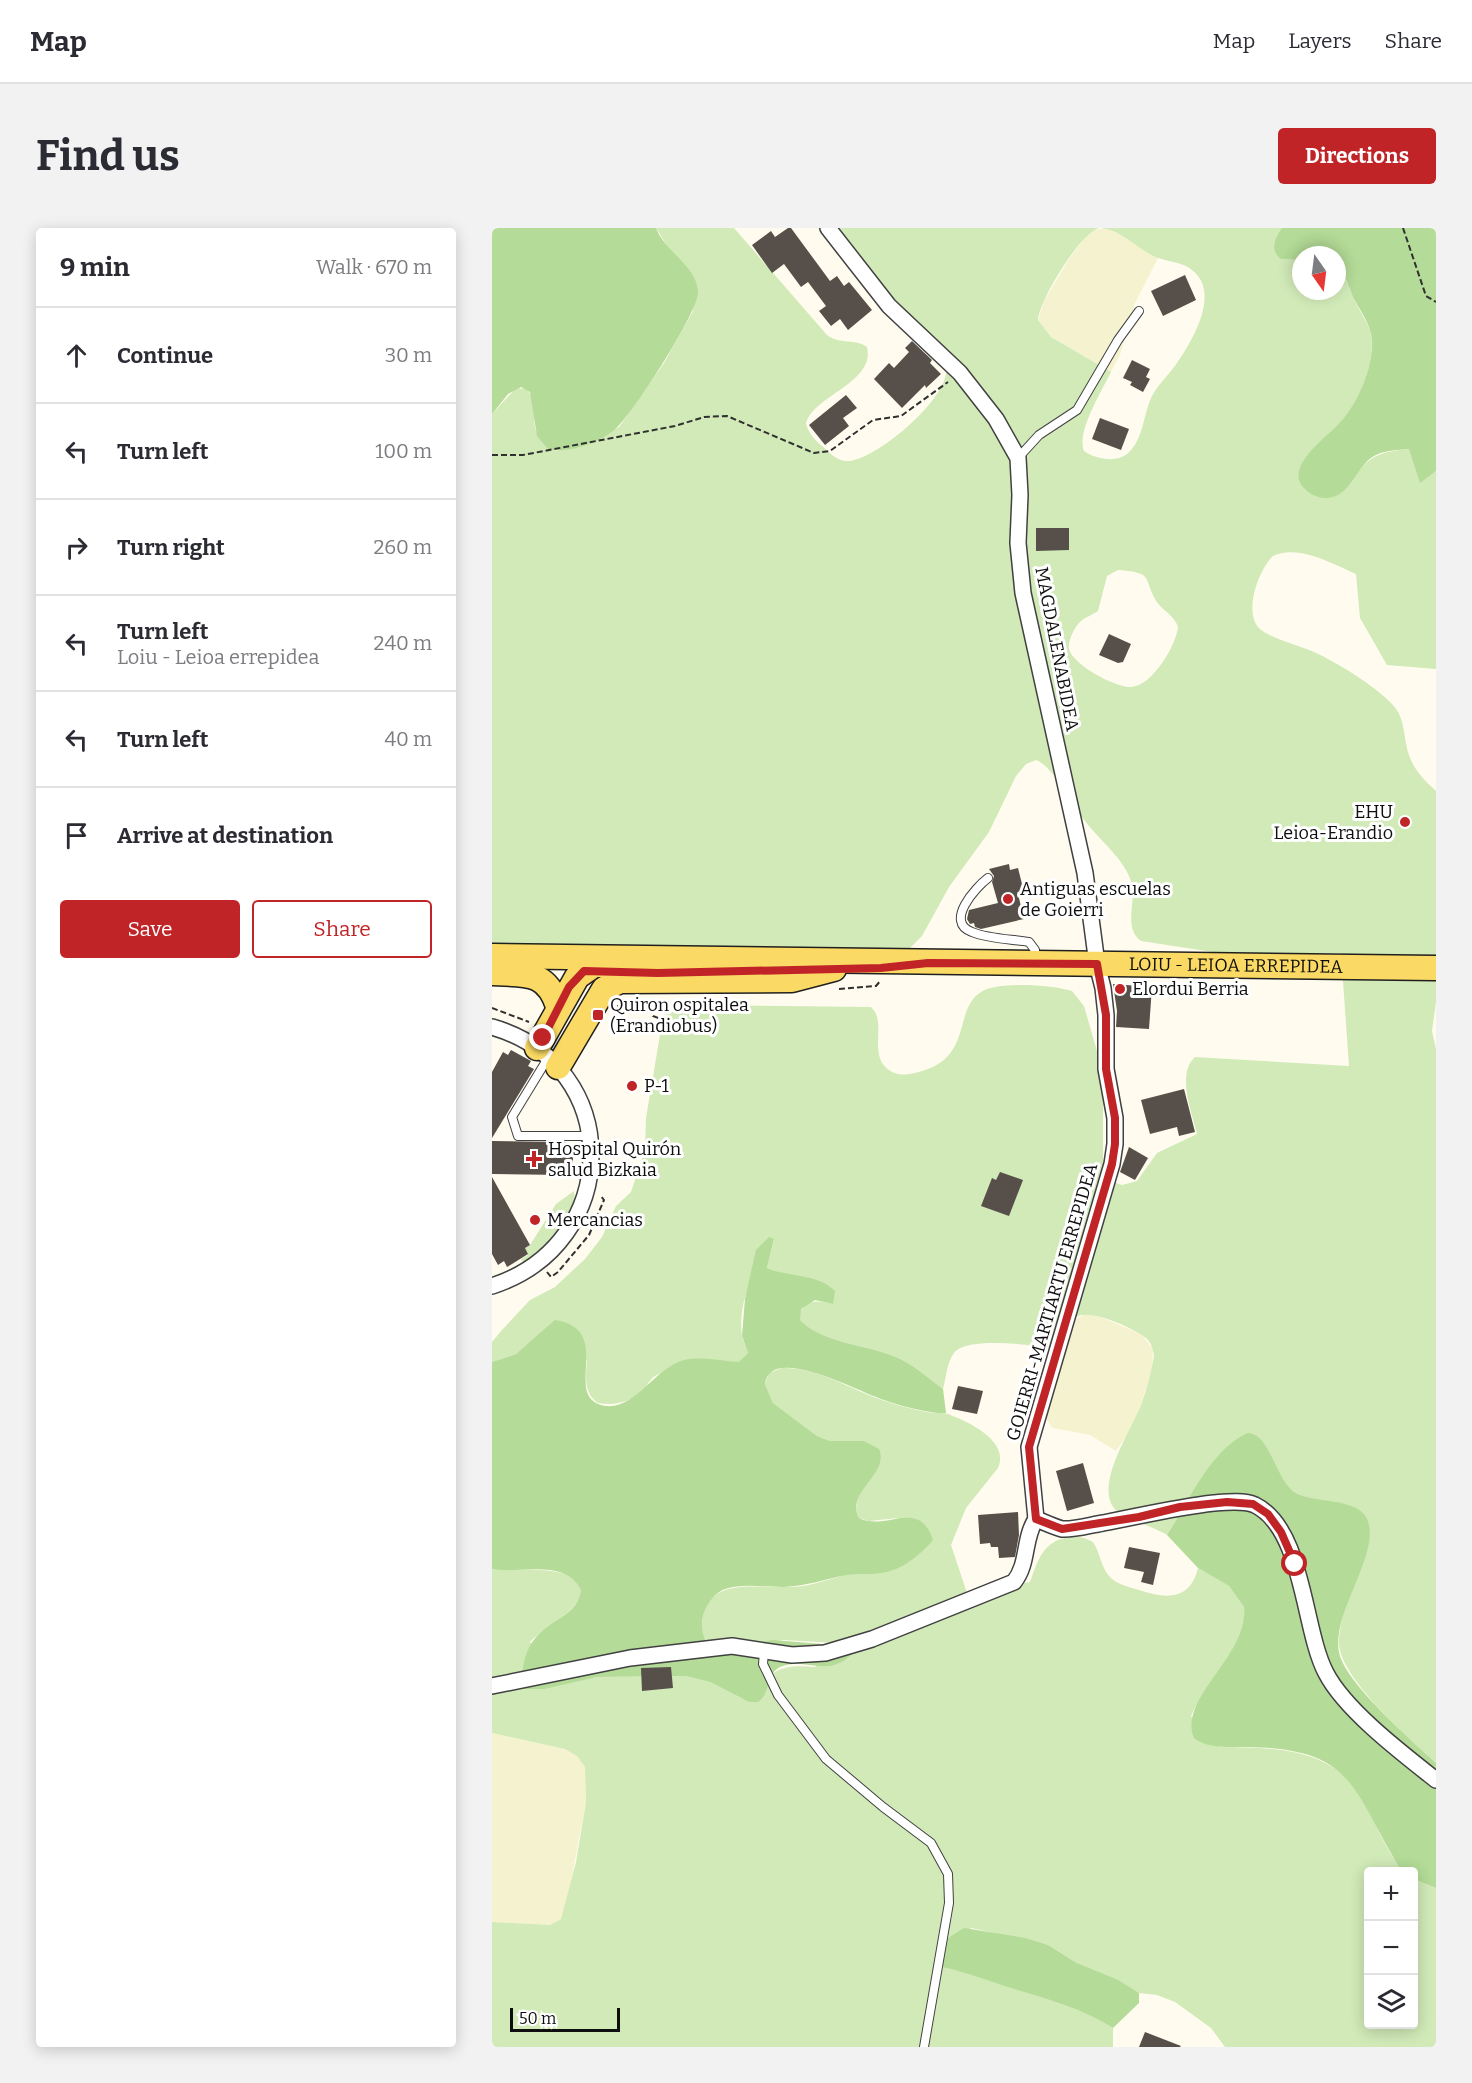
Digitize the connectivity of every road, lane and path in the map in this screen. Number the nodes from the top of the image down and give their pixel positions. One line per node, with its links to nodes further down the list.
1 (828, 228): 5 (street, MAGDALENABIDEA)
2 (1403, 228): 3 (path)
3 (1436, 302)
4 (1139, 311): 7 (lane)
5 (960, 373): 6 (path); 7 (street, MAGDALENABIDEA)
6 (492, 455)
7 (1018, 458): 14 (street, MAGDALENABIDEA)
8 (988, 878): 13 (lane)
9 (492, 956): 10 (main road, LOIU - LEIOA ERREPIDEA)
10 (743, 958): 11 (main road, LOIU - LEIOA ERREPIDEA); 17 (main road)
11 (928, 963): 13 (main road, LOIU - LEIOA ERREPIDEA); 16 (main road, LOIU - LEIOA ERREPIDEA)
12 (492, 964): 17 (main road, LOIU - LEIOA ERREPIDEA)
13 (1035, 964): 14 (main road, LOIU - LEIOA ERREPIDEA)
14 (1097, 964): 15 (main road, LOIU - LEIOA ERREPIDEA); 24 (street, GOIERRI-MARTIARTU ERREPIDEA)
15 (1436, 968)
16 (834, 969): 17 (main road, LOIU - LEIOA ERREPIDEA); 21 (main road)
17 (584, 971): 21 (main road)
18 (492, 973): 21 (main road)
19 (492, 1008): 21 (path)
20 (496, 1028): 21 (street)
21 (548, 1037): 22 (street); 22 (lane)
22 (589, 1136): 23 (street)
23 (492, 1286)
24 (1036, 1519): 25 (street); 27 (street)
25 (764, 1652): 26 (street); 28 (lane)
26 (492, 1686)
27 (1436, 1780)
28 (924, 2047)

